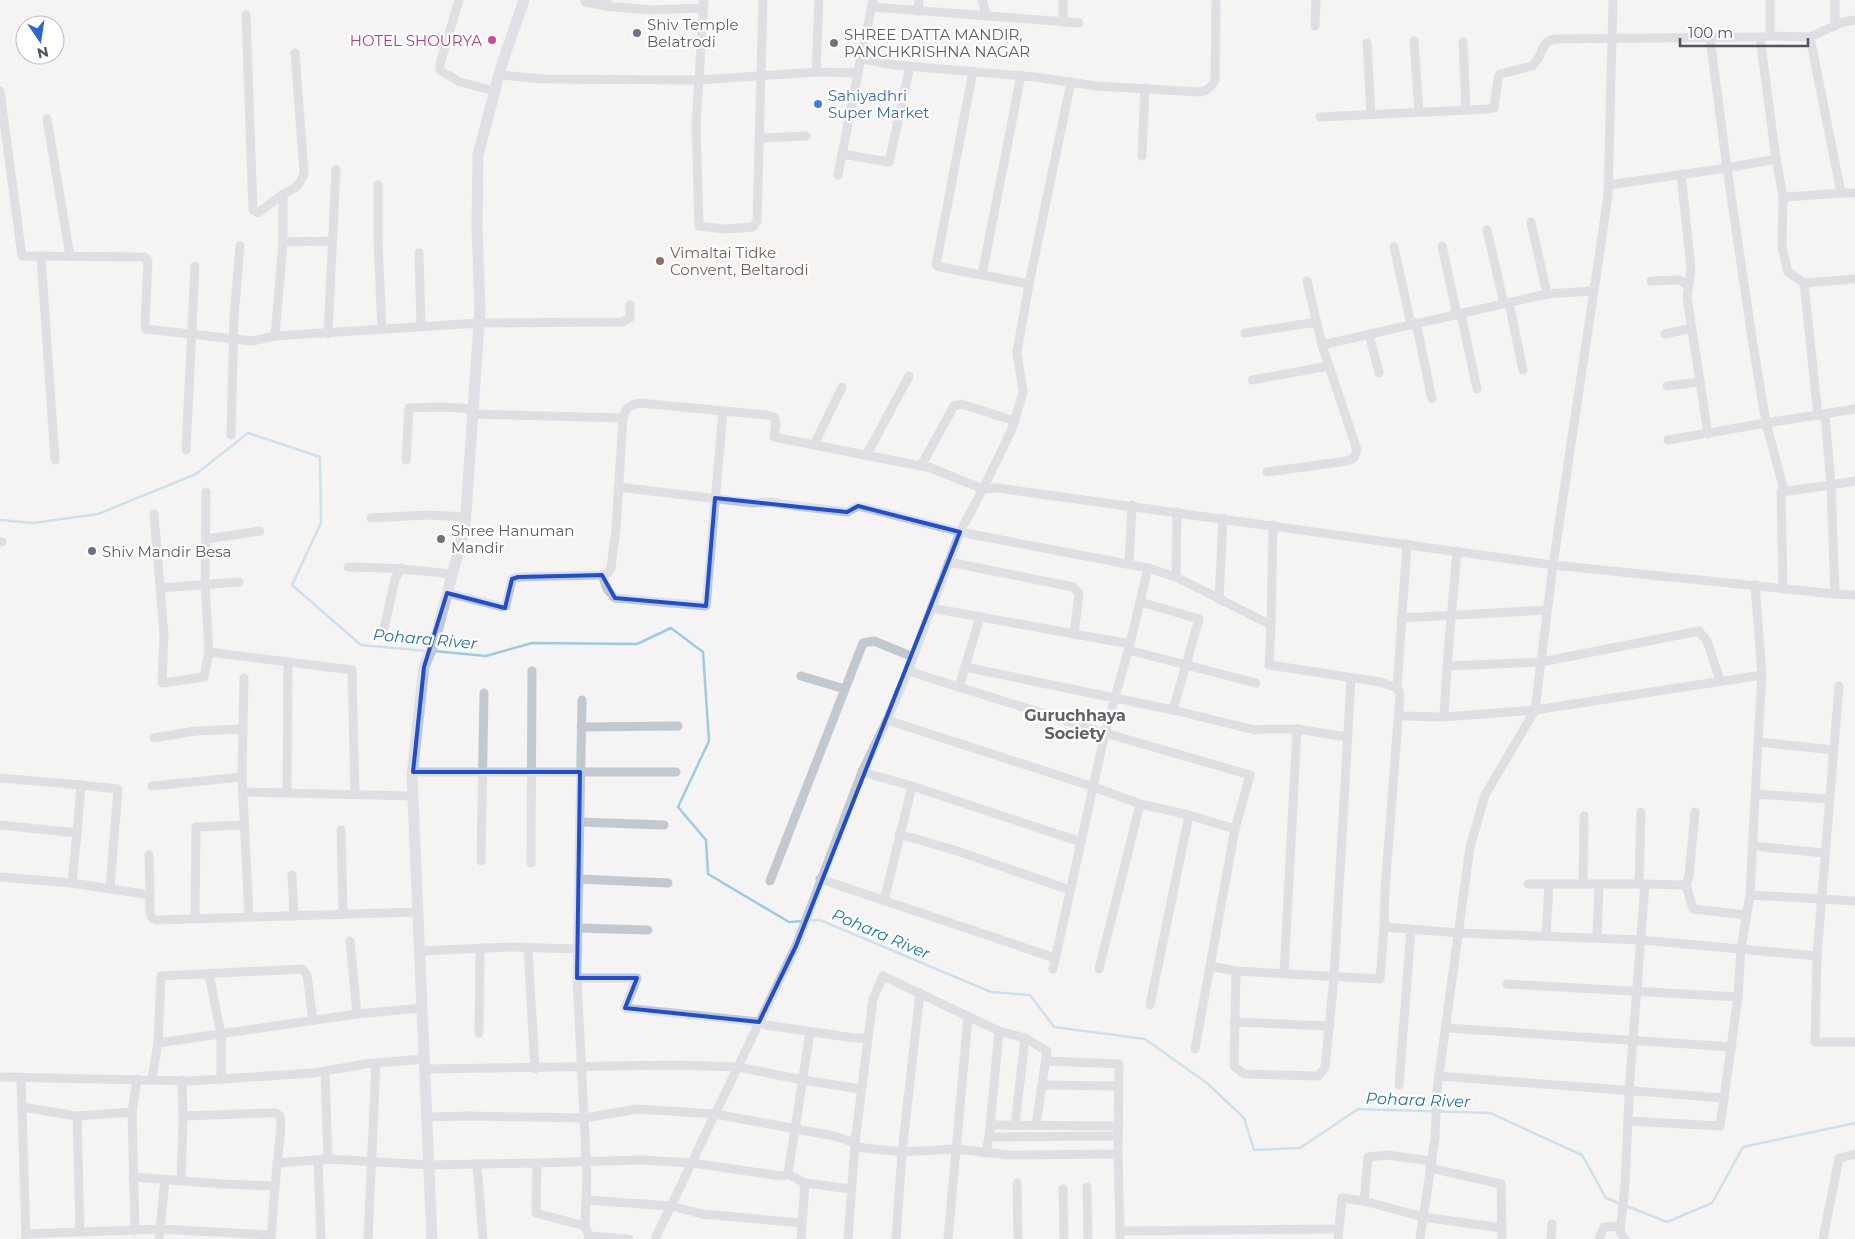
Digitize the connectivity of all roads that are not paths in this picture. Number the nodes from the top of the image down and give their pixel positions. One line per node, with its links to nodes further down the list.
1 (459, 0): 48 (street)
2 (524, 0): 41 (street)
3 (652, 0): 18 (street)
4 (763, 0): 43 (street)
5 (819, 0): 38 (street)
6 (919, 0): 19 (street)
7 (982, 0): 21 (street)
8 (1063, 0): 23 (street)
9 (1216, 0): 46 (street)
10 (1316, 0): 25 (street)
11 (1613, 0): 30 (street)
12 (1770, 0): 27 (street)
13 (1835, 0): 26 (street)
14 (585, 2): 15 (street)
15 (606, 3): 18 (street)
16 (873, 3): 19 (street); 36 (street)
17 (704, 4): 18 (street); 44 (street)
18 (650, 10)
19 (918, 12): 21 (street)
20 (246, 14): 67 (street)
21 (987, 16): 23 (street)
22 (1855, 20): 26 (street)
23 (1063, 22): 24 (street)
24 (1079, 23)
25 (1315, 26)
26 (1835, 26): 29 (street)
27 (1770, 36): 28 (street); 29 (street)
28 (1760, 37): 31 (street); 58 (street)
29 (1810, 37): 66 (street)
30 (1612, 38): 31 (street); 49 (street); 64 (street)
31 (1710, 38): 59 (street)
32 (1414, 42): 50 (street)
33 (1464, 42): 49 (street)
34 (1366, 43): 51 (street)
35 (294, 53): 67 (street)
36 (862, 59): 37 (street); 40 (street)
37 (910, 66): 39 (street); 56 (street)
38 (816, 72): 40 (street); 43 (street)
39 (973, 72): 42 (street); 80 (street)
40 (858, 73): 56 (street)
41 (499, 75): 44 (street); 48 (street)
42 (1021, 75): 45 (street); 80 (street)
43 (760, 76): 44 (street); 55 (street)
44 (699, 80): 55 (street)
45 (1070, 82): 46 (street); 85 (street)
46 (1145, 88): 57 (street)
47 (0, 91): 77 (street)
48 (495, 92): 92 (street)
49 (1466, 110): 50 (street)
50 (1419, 112): 51 (street)
51 (1371, 114): 52 (street)
52 (1320, 117)
53 (47, 119): 78 (street)
54 (806, 136): 55 (street)
55 (760, 138)
56 (842, 154): 62 (street)
57 (1142, 156)
58 (1776, 160): 59 (street); 68 (street)
59 (1727, 168): 61 (street); 122 (street)
60 (336, 169): 71 (street)
61 (1681, 174): 64 (street); 86 (street)
62 (838, 175)
63 (378, 185): 97 (street)
64 (1608, 185): 87 (street)
65 (1855, 192): 66 (street)
66 (1841, 193): 68 (street)
67 (283, 194): 72 (street)
68 (1783, 196): 84 (street)
69 (1531, 222): 88 (street)
70 (1487, 230): 89 (street)
71 (332, 241): 72 (street); 99 (street)
72 (283, 242): 103 (street)
73 (240, 246): 104 (street)
74 (1442, 246): 91 (street)
75 (1394, 247): 94 (street)
76 (418, 253): 95 (street)
77 (41, 256): 78 (street); 129 (street)
78 (70, 256): 102 (street)
79 (195, 266): 102 (street)
80 (982, 276): 85 (street)
81 (1855, 279): 84 (street)
82 (1307, 281): 93 (street)
83 (1651, 282): 86 (street)
84 (1804, 283): 119 (street)
85 (1029, 284): 121 (street)
86 (1688, 285): 96 (street)
87 (1592, 291): 88 (street); 154 (street)
88 (1547, 294): 89 (street)
89 (1507, 304): 91 (street); 107 (street)
90 (630, 305): 92 (street)
91 (1459, 315): 94 (street); 114 (street)
92 (479, 322): 95 (street); 118 (street)
93 (1317, 322): 98 (street); 105 (street)
94 (1413, 324): 100 (street); 115 (street)
95 (421, 327): 97 (street)
96 (1692, 328): 101 (street); 111 (street)
97 (382, 330): 99 (street)
98 (1245, 333)
99 (328, 334): 103 (street)
100 (1369, 334): 105 (street); 108 (street)
101 (1665, 334)
102 (192, 335): 104 (street); 127 (street)
103 (275, 336): 104 (street)
104 (234, 339): 124 (street)
105 (1322, 345): 106 (street)
106 (1329, 366): 110 (street); 132 (street)
107 (1523, 370)
108 (1379, 373)
109 (909, 376): 128 (street)
110 (1252, 380)
111 (1700, 382): 112 (street); 123 (street)
112 (1667, 386)
113 (842, 387): 126 (street)
114 (1477, 389)
115 (1432, 399)
116 (1855, 409): 119 (street)
117 (723, 411): 120 (street); 126 (street); 139 (street)
118 (473, 412): 120 (street); 130 (street); 143 (street)
119 (1821, 415): 122 (street); 134 (street)
120 (623, 418): 135 (street)
121 (1015, 421): 131 (street); 136 (street)
122 (1766, 423): 123 (street); 137 (street)
123 (1708, 434): 125 (street)
124 (231, 435)
125 (1668, 440)
126 (814, 445): 128 (street)
127 (186, 450)
128 (867, 454): 131 (street)
129 (56, 460)
130 (406, 460)
131 (921, 466): 136 (street)
132 (1267, 472)
133 (1855, 481): 134 (street)
134 (1832, 486): 137 (street); 167 (street)
135 (618, 487): 139 (street); 159 (street)
136 (983, 489): 140 (street); 148 (street)
137 (1786, 490): 165 (street)
138 (206, 492): 149 (street)
139 (715, 498): 148 (street); 159 (street)
140 (1132, 505): 141 (street); 153 (street)
141 (1177, 512): 145 (street); 160 (street)
142 (154, 514): 164 (street)
143 (465, 517): 144 (street); 158 (street)
144 (371, 518)
145 (1223, 518): 146 (street); 169 (street)
146 (1273, 525): 150 (street); 176 (street)
147 (260, 531): 149 (street)
148 (960, 532): 152 (street); 153 (street)
149 (206, 539): 162 (street)
150 (1407, 544): 151 (street); 175 (street)
151 (1457, 551): 154 (street); 173 (street)
152 (949, 562): 171 (street); 178 (street)
153 (1129, 564): 157 (street)
154 (1553, 565): 163 (street); 172 (street)
155 (348, 567): 156 (street)
156 (402, 568): 158 (street); 177 (street)
157 (1148, 568): 160 (street); 170 (street)
158 (452, 574): 166 (street)
159 (602, 575): 166 (street)
160 (1176, 577): 169 (street)
161 (240, 582): 162 (street)
162 (204, 585): 164 (street); 180 (street)
163 (1755, 586): 165 (street); 189 (street)
164 (160, 588): 180 (street)
165 (1783, 588): 167 (street)
166 (447, 593): 216 (street)
167 (1835, 594): 168 (street)
168 (1855, 595)
169 (1219, 599): 176 (street)
170 (1140, 602): 179 (street); 184 (street)
171 (931, 608): 174 (street); 181 (street)
172 (1547, 610): 173 (street); 183 (street)
173 (1451, 615): 175 (street); 185 (street)
174 (980, 617): 178 (street); 186 (street)
175 (1401, 618): 197 (street)
176 (1271, 625): 192 (street)
177 (384, 629)
178 (1074, 634): 179 (street)
179 (1129, 647): 184 (street); 200 (street)
180 (209, 652): 182 (street)
181 (913, 657): 188 (street); 198 (street)
182 (288, 662): 229 (street); 230 (street)
183 (1541, 662): 185 (street); 193 (street); 203 (street)
184 (1187, 664): 194 (street); 202 (street)
185 (1447, 666): 205 (street)
186 (965, 667): 196 (street); 200 (street)
187 (532, 671): 218 (street)
188 (908, 671): 196 (street); 206 (street)
189 (1762, 675): 193 (street); 214 (street)
190 (801, 676): 198 (street)
191 (244, 678): 209 (street)
192 (1351, 678): 197 (street); 212 (street)
193 (1720, 680): 203 (street)
194 (1256, 683)
195 (1839, 686): 215 (street)
196 (959, 687): 211 (street)
197 (1396, 688): 204 (street)
198 (845, 689): 257 (street)
199 (484, 694): 217 (street)
200 (1115, 698): 202 (street); 211 (street)
201 (582, 700): 208 (street)
202 (1173, 710): 210 (street)
203 (1535, 710): 205 (street); 283 (street)
204 (1400, 716): 205 (street); 279 (street)
205 (1444, 717)
206 (887, 720): 221 (street); 227 (street)
207 (678, 726): 208 (street)
208 (581, 727): 219 (street)
209 (243, 729): 213 (street); 222 (street)
210 (1297, 729): 212 (street); 299 (street)
211 (1105, 733): 227 (street); 243 (street)
212 (1347, 737): 301 (street)
213 (154, 738)
214 (1758, 742): 215 (street); 231 (street)
215 (1833, 750): 233 (street)
216 (413, 772): 217 (street); 232 (street)
217 (482, 772): 218 (street); 251 (street)
218 (532, 772): 219 (street); 252 (street)
219 (580, 772): 220 (street); 239 (street)
220 (676, 772)
221 (862, 772): 226 (street); 256 (street)
222 (242, 777): 225 (street); 228 (street)
223 (0, 778): 224 (street)
224 (81, 785): 245 (street); 266 (street)
225 (152, 786)
226 (912, 786): 246 (street); 247 (street)
227 (1094, 787): 234 (street); 247 (street)
228 (243, 792): 229 (street); 240 (street)
229 (287, 793): 230 (street)
230 (355, 794): 232 (street)
231 (1756, 794): 233 (street); 248 (street)
232 (413, 796): 273 (street)
233 (1829, 799): 249 (street)
234 (1140, 804): 237 (street); 297 (street)
235 (1641, 812): 263 (street)
236 (1695, 812): 265 (street)
237 (1189, 815): 243 (street); 307 (street)
238 (1584, 816): 261 (street)
239 (580, 822): 241 (street); 255 (street)
240 (244, 825): 277 (street); 278 (street)
241 (664, 825)
242 (0, 826): 245 (street)
243 (1235, 829): 295 (street)
244 (341, 830): 274 (street)
245 (76, 833): 258 (street)
246 (899, 834): 267 (street); 271 (street)
247 (1081, 842): 267 (street)
248 (1753, 846): 249 (street); 269 (street)
249 (1824, 853): 270 (street)
250 (149, 855): 268 (street)
251 (481, 861)
252 (531, 864)
253 (292, 874): 276 (street)
254 (0, 877): 258 (street)
255 (579, 879): 259 (street); 280 (street)
256 (820, 879): 271 (street); 312 (street)
257 (770, 881)
258 (72, 883): 266 (street)
259 (668, 883)
260 (1528, 884): 264 (street)
261 (1583, 884): 262 (street); 264 (street)
262 (1599, 884): 263 (street); 285 (street)
263 (1642, 884): 265 (street); 286 (street)
264 (1549, 885): 284 (street)
265 (1686, 885): 275 (street)
266 (110, 888): 268 (street)
267 (1070, 890): 294 (street)
268 (150, 895): 278 (street)
269 (1750, 895): 270 (street); 275 (street)
270 (1820, 899): 272 (street); 293 (street)
271 (884, 901): 294 (street)
272 (1855, 901)
273 (418, 912): 274 (street); 292 (street)
274 (343, 914): 276 (street)
275 (1747, 915): 291 (street)
276 (294, 916): 277 (street)
277 (249, 917): 278 (street)
278 (195, 919)
279 (1384, 927): 281 (street); 301 (street)
280 (578, 928): 282 (street); 290 (street)
281 (1411, 929): 283 (street); 342 (street)
282 (648, 930)
283 (1458, 932): 284 (street); 315 (street)
284 (1546, 936): 285 (street)
285 (1597, 938): 286 (street)
286 (1641, 940): 291 (street); 304 (street)
287 (350, 941): 309 (street)
288 (528, 947): 289 (street); 290 (street); 332 (street)
289 (480, 948): 292 (street); 318 (street)
290 (578, 948): 302 (street)
291 (1741, 948): 293 (street); 306 (street)
292 (420, 951): 308 (street)
293 (1817, 956): 323 (street)
294 (1055, 958): 296 (street)
295 (1210, 966): 298 (street); 326 (street)
296 (1053, 969)
297 (1099, 970)
298 (1236, 971): 299 (street); 313 (street)
299 (1284, 974): 301 (street)
300 (209, 975): 311 (street); 319 (street); 324 (street)
301 (1334, 977): 314 (street)
302 (577, 978): 312 (street); 331 (street)
303 (1507, 984): 304 (street)
304 (1637, 991): 306 (street); 322 (street)
305 (920, 993): 310 (street); 320 (street); 365 (street)
306 (1738, 997): 325 (street)
307 (1150, 1005)
308 (422, 1008): 309 (street); 329 (street)
309 (357, 1014): 311 (street)
310 (968, 1017): 317 (street); 364 (street)
311 (313, 1020): 319 (street)
312 (760, 1022): 316 (street); 330 (street)
313 (1234, 1022): 314 (street); 314 (street)
314 (1330, 1026)
315 (1446, 1028): 322 (street); 334 (street)
316 (810, 1032): 320 (street); 341 (street)
317 (999, 1032): 321 (street); 356 (street)
318 (479, 1033)
319 (221, 1034): 324 (street); 339 (street)
320 (867, 1038): 345 (street)
321 (1025, 1038): 327 (street); 357 (street)
322 (1633, 1042): 325 (street); 346 (street)
323 (1855, 1042)
324 (158, 1043): 338 (street)
325 (1732, 1047): 347 (street)
326 (1195, 1049)
327 (1046, 1061): 343 (street); 344 (street)
328 (376, 1063): 329 (street); 333 (street); 371 (street)
329 (425, 1064): 332 (street); 353 (street)
330 (738, 1066): 331 (street); 341 (street); 350 (street)
331 (582, 1068): 332 (street); 354 (street)
332 (534, 1069)
333 (325, 1071): 339 (street); 369 (street)
334 (1439, 1076): 346 (street); 378 (street)
335 (0, 1077): 336 (street)
336 (21, 1077): 337 (street); 348 (street)
337 (136, 1079): 338 (street); 349 (street)
338 (152, 1079): 340 (street)
339 (221, 1079): 340 (street)
340 (182, 1080): 352 (street)
341 (803, 1080): 345 (street); 360 (street)
342 (1398, 1084)
343 (1042, 1085): 344 (street); 358 (street)
344 (1119, 1086): 359 (street)
345 (861, 1090): 363 (street)
346 (1629, 1090): 347 (street); 355 (street)
347 (1724, 1098): 355 (street)
348 (22, 1107): 351 (street); 404 (street)
349 (132, 1112): 351 (street); 380 (street)
350 (715, 1114): 354 (street); 360 (street); 375 (street)
351 (76, 1116): 400 (street)
352 (183, 1116): 373 (street); 382 (street)
353 (427, 1117): 354 (street); 377 (street)
354 (585, 1118): 372 (street)
355 (1628, 1121): 393 (street)
356 (990, 1125): 357 (street); 362 (street)
357 (1015, 1125): 358 (street)
358 (1036, 1125): 359 (street)
359 (1119, 1126): 361 (street)
360 (795, 1129): 363 (street); 379 (street)
361 (1118, 1136): 362 (street); 367 (street)
362 (989, 1137): 366 (street)
363 (855, 1145): 365 (street); 387 (street)
364 (956, 1149): 365 (street); 366 (street); 417 (street)
365 (902, 1152): 416 (street)
366 (986, 1153): 367 (street)
367 (1118, 1154): 403 (street)
368 (1855, 1154): 426 (street)
369 (328, 1159): 370 (street); 371 (street)
370 (318, 1160): 373 (street); 408 (street)
371 (372, 1161): 377 (street); 409 (street)
372 (586, 1162): 374 (street); 375 (street); 389 (street)
373 (277, 1163): 385 (street)
374 (537, 1163): 376 (street); 396 (street)
375 (692, 1163): 379 (street); 391 (street)
376 (477, 1164): 377 (street); 411 (street)
377 (429, 1165): 410 (street)
378 (1431, 1165): 390 (street); 392 (street); 397 (street)
379 (788, 1174): 383 (street)
380 (133, 1177): 381 (street); 399 (street)
381 (165, 1180): 382 (street); 398 (street)
382 (180, 1181): 385 (street)
383 (805, 1183): 387 (street); 394 (street)
384 (1017, 1183): 418 (street)
385 (275, 1186): 405 (street)
386 (1087, 1187): 420 (street)
387 (851, 1189): 415 (street)
388 (1063, 1189): 419 (street)
389 (586, 1200): 391 (street); 396 (street)
390 (1364, 1201): 392 (street); 402 (street)
391 (671, 1206): 394 (street); 413 (street)
392 (1423, 1217): 397 (street); 421 (street)
393 (1621, 1222): 424 (street); 425 (street)
394 (802, 1223): 414 (street)
395 (1552, 1224): 423 (street)
396 (585, 1226): 406 (street)
397 (1502, 1228): 422 (street)
398 (161, 1229): 399 (street); 405 (street); 407 (street)
399 (135, 1231): 400 (street)
400 (80, 1232): 404 (street)
401 (1286, 1234): 402 (street); 403 (street)
402 (1338, 1234)
403 (1120, 1235)
404 (26, 1237)
405 (271, 1237)
406 (589, 1238): 412 (street)
407 (159, 1239)
408 (322, 1239)
409 (368, 1239)
410 (432, 1239)
411 (483, 1239)
412 (628, 1239)
413 (655, 1239)
414 (801, 1239)
415 (848, 1239)
416 (896, 1239)
417 (948, 1239)
418 (1018, 1239)
419 (1064, 1239)
420 (1088, 1239)
421 (1420, 1239)
422 (1502, 1239)
423 (1551, 1239)
424 (1599, 1239)
425 (1625, 1239)
426 (1823, 1239)

